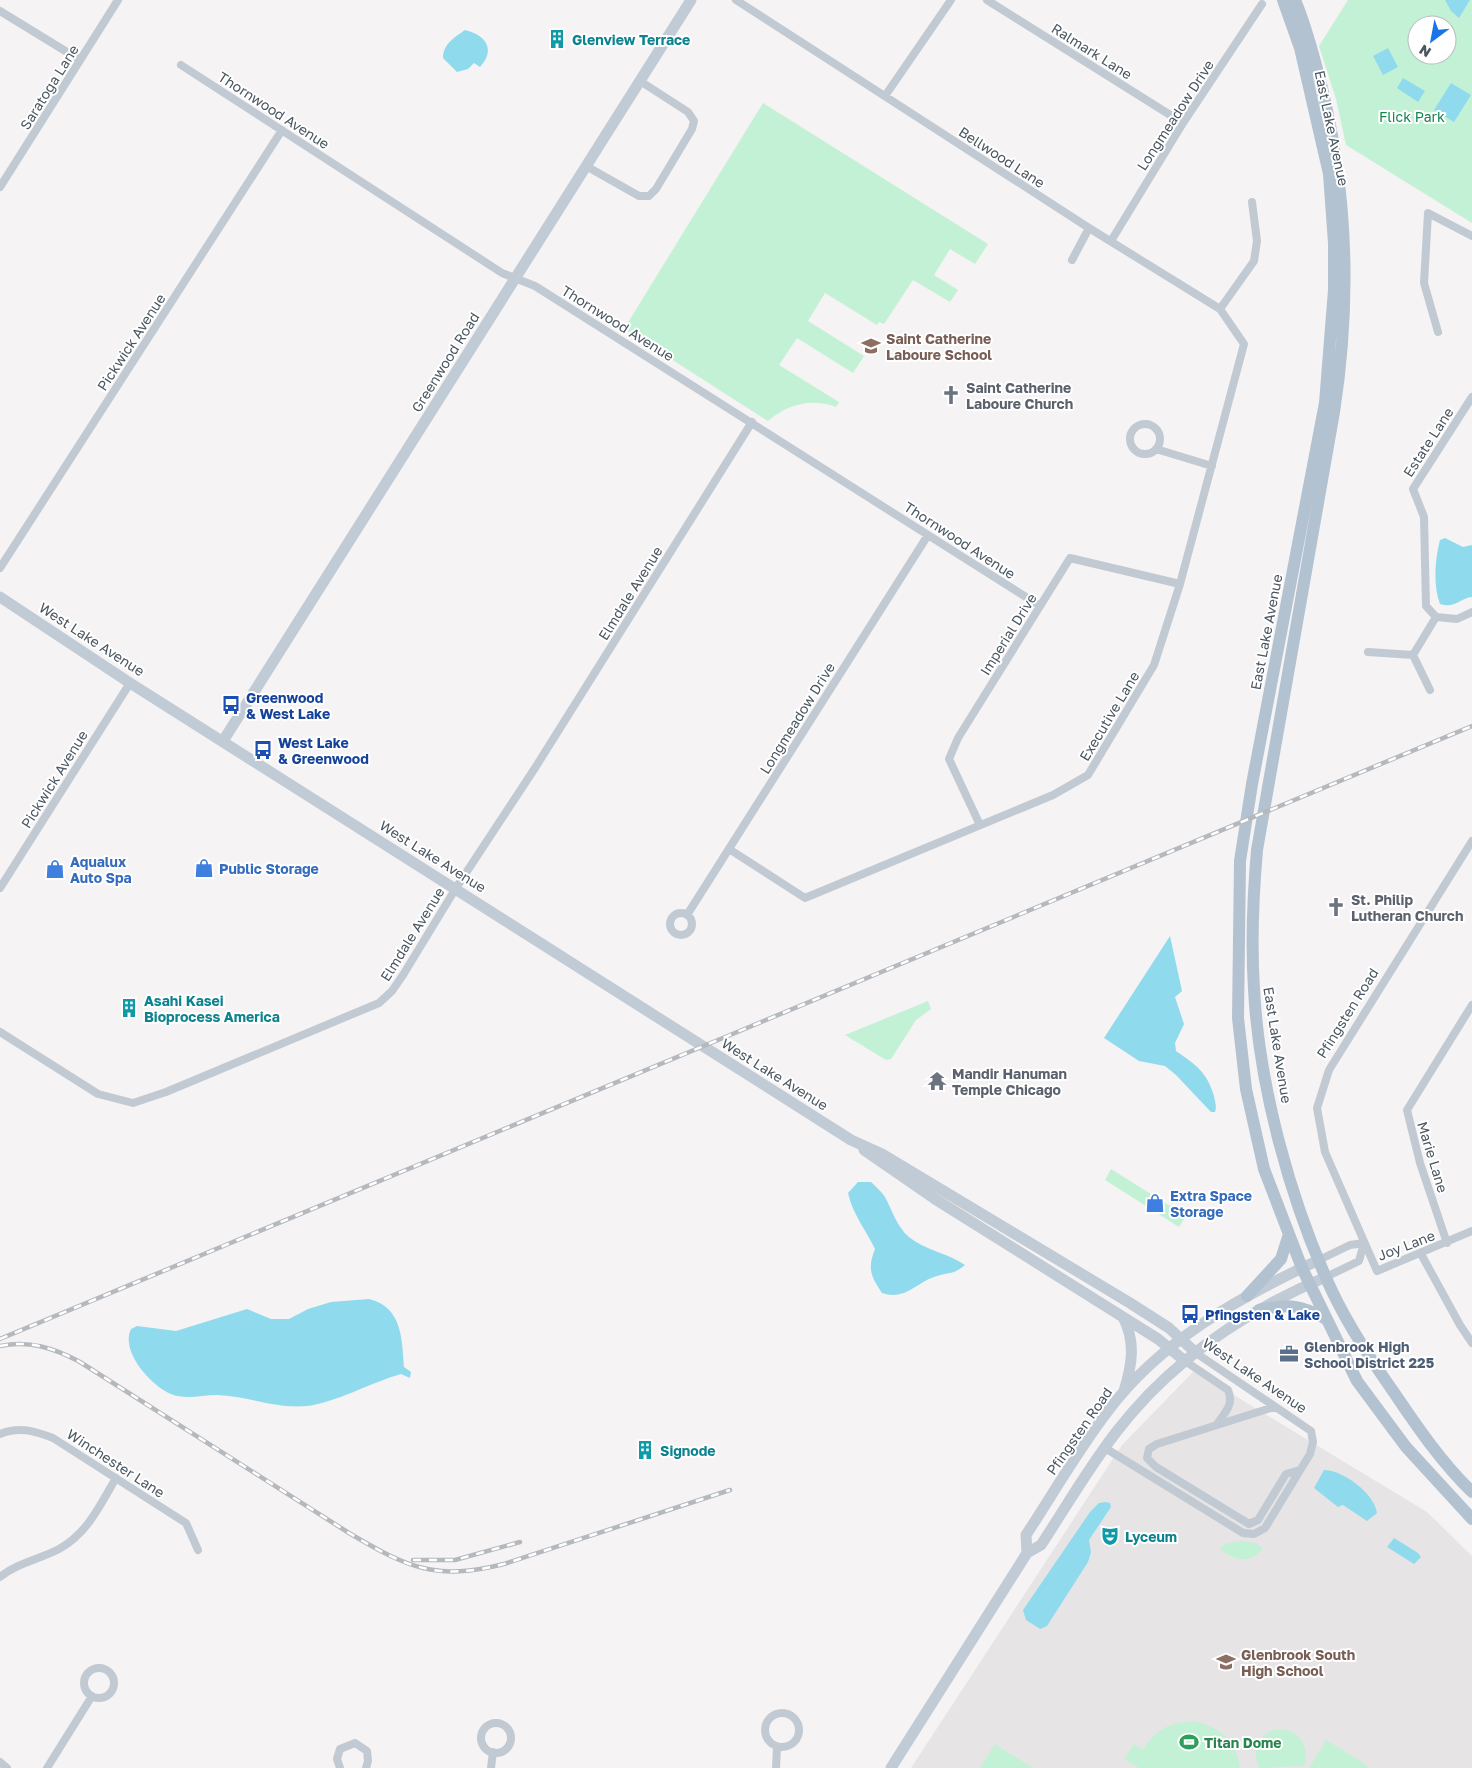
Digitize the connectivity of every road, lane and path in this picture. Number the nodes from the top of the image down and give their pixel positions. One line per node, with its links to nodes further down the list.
1 (118, 0): 10 (street, Saratoga Lane)
2 (691, 0): 12 (main road, Greenwood Road)
3 (736, 0): 13 (street, Bellwood Lane)
4 (948, 0): 13 (street)
5 (987, 0): 14 (street, Ralmark Lane)
6 (1283, 0): 53 (main road, East Lake Avenue)
7 (1296, 0): 57 (main road, East Lake Avenue)
8 (1262, 4): 14 (street, Longmeadow Drive)
9 (0, 11): 10 (street)
10 (80, 60): 17 (street, Saratoga Lane)
11 (181, 65): 15 (street, Thornwood Avenue)
12 (640, 81): 16 (main road, Greenwood Road); 16 (street)
13 (885, 96): 19 (street, Bellwood Lane)
14 (1184, 123): 21 (street, Longmeadow Drive)
15 (282, 130): 23 (street, Thornwood Avenue); 32 (street, Pickwick Avenue)
16 (586, 166): 23 (main road, Greenwood Road)
17 (0, 186)
18 (1252, 202): 24 (street)
19 (1089, 228): 21 (street, Bellwood Lane); 22 (street)
20 (1472, 236): 25 (street)
21 (1111, 241): 24 (street, Bellwood Lane)
22 (1072, 260)
23 (516, 278): 28 (street, Thornwood Avenue); 42 (main road, Greenwood Road)
24 (1220, 309): 26 (street, Bellwood Lane)
25 (1438, 332)
26 (1244, 344): 30 (street, Executive Lane)
27 (1472, 397): 37 (street, Estate Lane)
28 (752, 422): 31 (street, Thornwood Avenue); 47 (street, Elmdale Avenue)
29 (1156, 449): 29 (street); 30 (street)
30 (1212, 466): 33 (street, Executive Lane)
31 (928, 535): 35 (street, Thornwood Avenue); 45 (street, Longmeadow Drive)
32 (0, 568)
33 (1180, 584): 35 (street, Imperial Drive); 43 (street, Executive Lane)
34 (0, 598): 40 (main road, West Lake Avenue)
35 (1040, 606): 43 (street, Imperial Drive)
36 (1472, 612): 37 (street)
37 (1436, 617): 39 (street)
38 (1368, 652): 39 (street)
39 (1413, 655): 41 (street)
40 (130, 683): 42 (main road, West Lake Avenue); 46 (street, Pickwick Avenue)
41 (1430, 690)
42 (223, 741): 47 (main road, West Lake Avenue)
43 (980, 825): 45 (street, Executive Lane)
44 (1472, 841): 54 (street, Pfingsten Road)
45 (729, 849): 48 (street, Longmeadow Drive)
46 (0, 888)
47 (456, 888): 50 (street, Elmdale Avenue); 51 (main road, West Lake Avenue)
48 (686, 915)
49 (1472, 1005): 55 (street, Marie Lane)
50 (0, 1032)
51 (851, 1140): 63 (main road, West Lake Avenue); 65 (main road, West Lake Avenue)
52 (1472, 1231): 55 (street, Joy Lane)
53 (1289, 1234): 58 (main road, East Lake Avenue); 61 (main road)
54 (1364, 1243): 56 (street, Joy Lane); 57 (street, Pfingsten Road); 59 (street, Pfingsten Road)
55 (1447, 1243): 56 (street, Joy Lane)
56 (1421, 1254): 66 (street)
57 (1319, 1260): 58 (main road, Pfingsten Road); 59 (main road)
58 (1302, 1268): 60 (main road); 61 (main road, Pfingsten Road)
59 (1326, 1277): 60 (main road, Pfingsten Road); 77 (main road)
60 (1310, 1284): 62 (main road, Pfingsten Road); 64 (main road)
61 (1248, 1296): 65 (main road, Pfingsten Road)
62 (1259, 1310): 64 (main road); 68 (main road, Pfingsten Road)
63 (1122, 1316): 67 (main road, West Lake Avenue); 70 (main road)
64 (1326, 1319): 78 (main road)
65 (1181, 1340): 67 (main road, Pfingsten Road); 68 (main road, West Lake Avenue)
66 (1472, 1343)
67 (1169, 1348): 69 (main road, West Lake Avenue); 70 (main road, Pfingsten Road)
68 (1196, 1353): 69 (main road, Pfingsten Road); 71 (street, West Lake Avenue)
69 (1185, 1361): 72 (street); 74 (main road, Pfingsten Road)
70 (1124, 1393): 80 (main road, Pfingsten Road)
71 (1274, 1406): 72 (street); 75 (street, West Lake Avenue)
72 (1218, 1423): 75 (street)
73 (0, 1434): 76 (street, Winchester Lane)
74 (1105, 1448): 75 (street); 80 (main road, Pfingsten Road)
75 (1300, 1470)
76 (116, 1478): 79 (street, Winchester Lane); 81 (street)
77 (1472, 1492)
78 (1472, 1519)
79 (198, 1550)
80 (1027, 1553): 92 (main road, Pfingsten Road)
81 (0, 1576)
82 (92, 1696): 87 (street)
83 (778, 1747): 83 (street); 91 (street)
84 (493, 1752): 90 (street)
85 (0, 1762): 86 (street)
86 (7, 1768)
87 (47, 1768)
88 (340, 1768): 89 (street)
89 (366, 1768)
90 (491, 1768)
91 (776, 1768)
92 (891, 1768)

